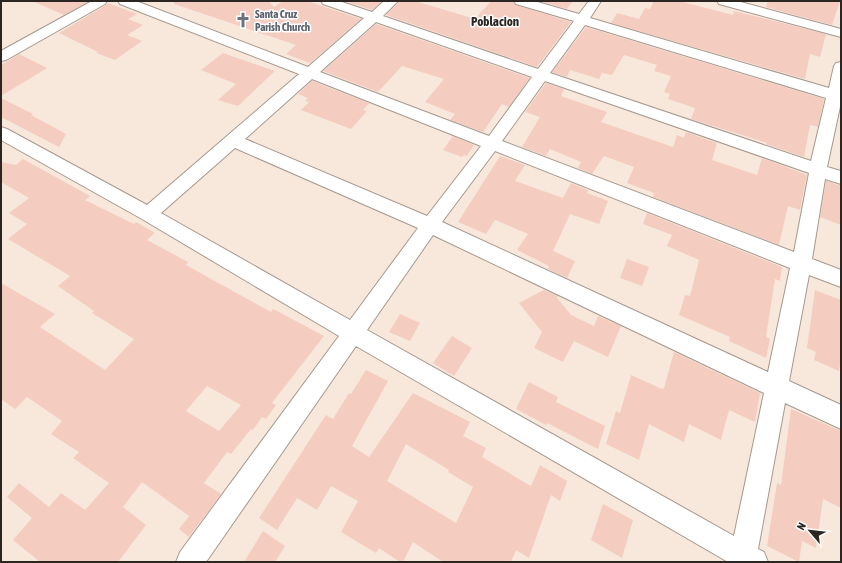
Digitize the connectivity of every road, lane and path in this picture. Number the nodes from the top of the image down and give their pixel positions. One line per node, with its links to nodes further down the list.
1 (101, 1): 11 (street)
2 (124, 1): 13 (street)
3 (327, 1): 8 (street)
4 (392, 1): 8 (street)
5 (520, 1): 9 (street)
6 (595, 1): 9 (street)
7 (723, 1): 10 (street)
8 (373, 17): 13 (street); 14 (street)
9 (581, 19): 14 (street); 15 (street)
10 (841, 34)
11 (1, 57)
12 (841, 66): 15 (street)
13 (309, 72): 17 (street); 18 (street)
14 (542, 75): 18 (street); 19 (street)
15 (838, 96): 19 (street)
16 (1, 133): 21 (street)
17 (232, 140): 21 (street); 22 (street)
18 (492, 144): 22 (street); 23 (street)
19 (818, 170): 20 (street); 23 (street)
20 (841, 178)
21 (148, 214): 25 (street)
22 (430, 225): 25 (street); 26 (street)
23 (801, 264): 24 (street); 26 (street)
24 (841, 279)
25 (353, 333): 28 (street); 29 (street)
26 (777, 386): 27 (street); 28 (street)
27 (841, 417)
28 (749, 559)
29 (190, 562)

